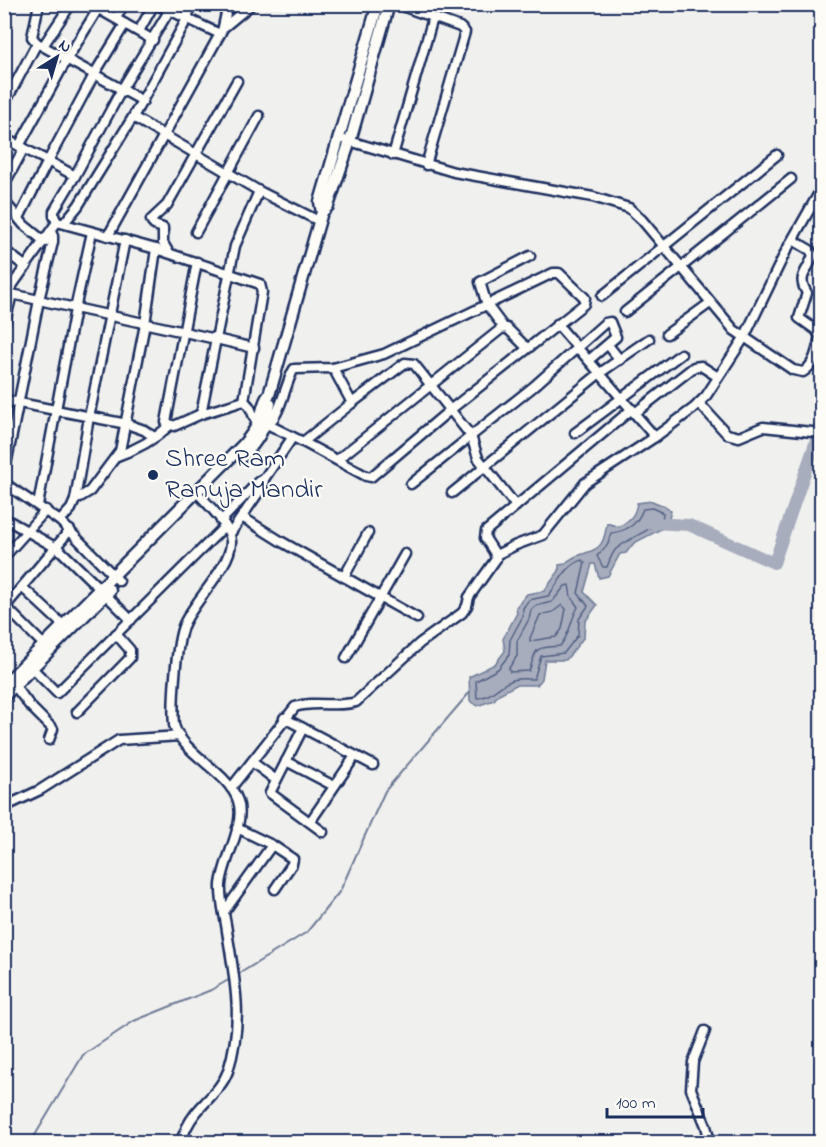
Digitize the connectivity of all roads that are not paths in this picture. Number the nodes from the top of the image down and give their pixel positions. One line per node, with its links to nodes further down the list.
1 (39, 4): 20 (street)
2 (71, 4): 20 (street)
3 (124, 4): 13 (street)
4 (155, 4): 12 (street); 17 (street)
5 (191, 4): 15 (street)
6 (228, 4): 18 (street)
7 (252, 4): 18 (street)
8 (378, 4): 30 (main road)
9 (389, 4): 32 (main road)
10 (396, 4): 14 (street)
11 (96, 6): 13 (street); 21 (street)
12 (169, 11): 15 (street); 19 (street)
13 (116, 18): 16 (street)
14 (433, 18): 36 (street); 38 (street)
15 (187, 19): 18 (street); 25 (street)
16 (124, 24): 17 (street); 22 (street)
17 (139, 31): 19 (street)
18 (221, 31): 29 (street)
19 (153, 39): 24 (street)
20 (40, 44): 21 (street); 26 (street)
21 (67, 58): 22 (street); 33 (street)
22 (95, 73): 24 (street); 37 (street)
23 (237, 81): 34 (street)
24 (122, 90): 25 (street); 40 (street)
25 (143, 101): 28 (street)
26 (4, 105)
27 (259, 116): 39 (street)
28 (134, 117): 29 (street); 48 (street)
29 (164, 134): 34 (street); 52 (street)
30 (338, 137): 32 (street); 46 (main road)
31 (4, 138): 33 (street)
32 (350, 141): 36 (street); 46 (main road)
33 (21, 147): 37 (street); 43 (street)
34 (197, 154): 39 (street); 59 (street)
35 (777, 154): 56 (street)
36 (393, 155): 38 (street)
37 (48, 161): 40 (street); 47 (street)
38 (426, 165): 56 (street)
39 (229, 174): 44 (street); 51 (street)
40 (75, 176): 48 (street)
41 (791, 179): 63 (street)
42 (822, 180): 54 (street)
43 (4, 185)
44 (259, 191): 46 (street); 64 (street)
45 (4, 201): 47 (street)
46 (320, 217): 106 (main road)
47 (19, 218): 55 (street)
48 (60, 222): 49 (street); 50 (street)
49 (51, 232): 55 (street); 67 (street)
50 (92, 232): 52 (street); 70 (street)
51 (196, 232)
52 (108, 236): 53 (street)
53 (125, 240): 57 (street); 72 (street)
54 (793, 240): 79 (street); 79 (street)
55 (45, 242): 62 (street)
56 (663, 245): 63 (street); 66 (street)
57 (156, 249): 59 (street); 73 (street)
58 (4, 250): 62 (street)
59 (169, 253): 61 (street)
60 (530, 256): 69 (street)
61 (197, 262): 64 (street); 77 (street)
62 (26, 267): 65 (street)
63 (681, 267): 68 (street); 71 (street)
64 (228, 271): 80 (street); 83 (street)
65 (8, 292): 67 (street); 75 (street)
66 (602, 296)
67 (39, 300): 70 (street); 96 (street)
68 (710, 303): 78 (street); 79 (street)
69 (487, 305): 74 (street); 76 (street); 89 (street)
70 (75, 309): 72 (street); 99 (street)
71 (625, 312)
72 (111, 316): 73 (street); 103 (street)
73 (145, 324): 77 (street); 104 (street)
74 (557, 324): 84 (street); 85 (street)
75 (4, 326)
76 (504, 328): 84 (street); 92 (street)
77 (182, 333): 80 (street); 105 (street)
78 (667, 334)
79 (744, 338): 91 (street)
80 (216, 339): 83 (street); 102 (street)
81 (649, 339): 88 (street)
82 (608, 345): 85 (street); 87 (street); 88 (street)
83 (254, 348): 95 (street)
84 (527, 348): 100 (street)
85 (579, 348): 87 (street); 109 (street)
86 (681, 354): 93 (street)
87 (589, 360): 90 (street)
88 (620, 360): 90 (street)
89 (333, 368): 97 (street); 106 (street)
90 (600, 373): 93 (street); 116 (street)
91 (718, 377): 98 (street); 101 (street)
92 (430, 385): 97 (street); 100 (street); 115 (street)
93 (621, 397): 101 (street); 107 (street)
94 (4, 400): 96 (street)
95 (244, 401): 102 (street); 106 (street)
96 (18, 403): 99 (street); 117 (street)
97 (352, 403): 113 (street)
98 (699, 404): 108 (street); 112 (street)
99 (56, 410): 103 (street); 124 (street)
100 (450, 410): 109 (street); 115 (street)
101 (634, 411): 112 (street); 125 (street)
102 (201, 414): 105 (street)
103 (89, 417): 104 (street); 123 (street)
104 (127, 424): 110 (street); 114 (street)
105 (169, 426): 110 (street)
106 (263, 426): 111 (street); 122 (main road)
107 (575, 433)
108 (822, 433)
109 (471, 436): 116 (street); 120 (street)
110 (154, 437): 114 (street)
111 (292, 438): 113 (street); 118 (street)
112 (655, 438): 136 (street)
113 (303, 442): 115 (street)
114 (117, 456): 123 (street)
115 (337, 460)
116 (484, 466): 121 (street); 125 (street)
117 (4, 475)
118 (264, 479): 127 (street); 130 (street)
119 (4, 483): 124 (street)
120 (411, 484)
121 (452, 493)
122 (199, 495): 130 (street); 139 (main road)
123 (75, 500): 129 (street)
124 (38, 505): 126 (street)
125 (516, 506): 136 (street)
126 (46, 510): 129 (street); 131 (street)
127 (242, 517): 130 (street); 138 (street)
128 (4, 518): 131 (street)
129 (60, 521): 132 (street)
130 (225, 527): 145 (street); 156 (street)
131 (26, 530): 134 (street); 137 (street)
132 (70, 530): 134 (street); 139 (street)
133 (368, 533): 138 (street)
134 (55, 547): 140 (street); 141 (street)
135 (405, 554): 142 (street)
136 (496, 555): 154 (street)
137 (4, 557)
138 (344, 577): 142 (street)
139 (116, 578): 141 (main road)
140 (22, 587): 143 (street); 146 (street)
141 (102, 592): 145 (street); 146 (main road); 150 (main road)
142 (381, 598): 144 (street); 149 (street)
143 (5, 608): 148 (street)
144 (417, 618)
145 (131, 620): 147 (street)
146 (64, 626): 148 (main road)
147 (116, 634): 150 (street); 153 (street)
148 (44, 645): 151 (main road)
149 (346, 658)
150 (32, 668): 151 (main road)
151 (10, 685): 152 (main road); 157 (street)
152 (4, 696)
153 (77, 712)
154 (284, 718): 155 (street); 160 (street)
155 (303, 729): 158 (street); 159 (street)
156 (180, 736): 164 (street); 165 (street)
157 (49, 740)
158 (356, 756): 161 (street); 163 (street)
159 (286, 761): 162 (street); 163 (street)
160 (252, 762): 162 (street); 164 (street)
161 (373, 765)
162 (276, 780): 166 (street)
163 (334, 786): 166 (street)
164 (231, 789): 167 (street)
165 (4, 807)
166 (309, 822): 168 (street)
167 (237, 828): 169 (street); 171 (street)
168 (323, 832)
169 (272, 846): 170 (street); 171 (street)
170 (275, 889)
171 (224, 912): 173 (street)
172 (705, 1031): 174 (street)
173 (181, 1143)
174 (710, 1143)

